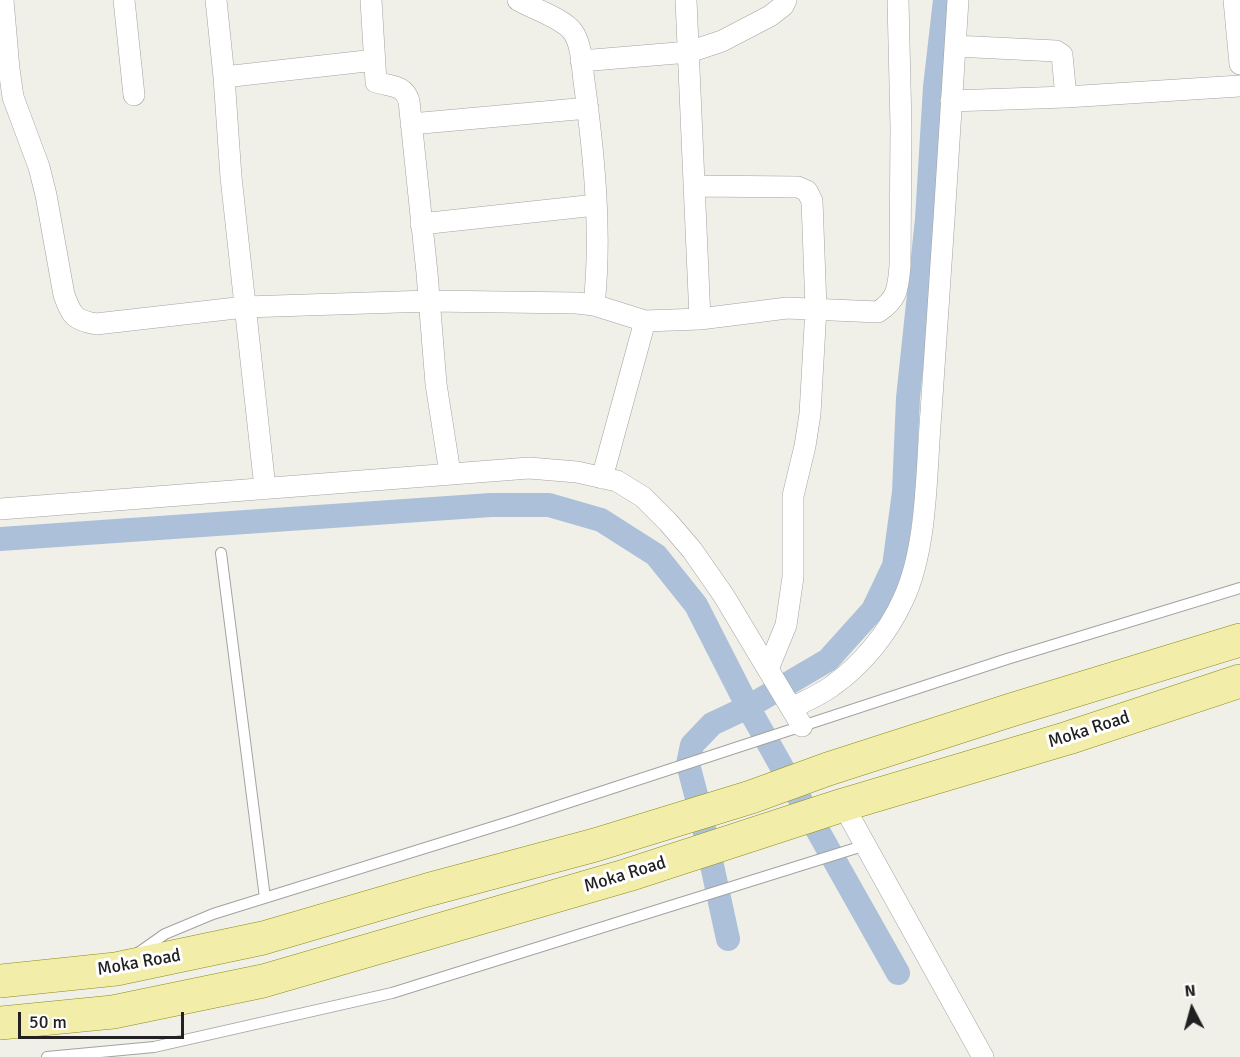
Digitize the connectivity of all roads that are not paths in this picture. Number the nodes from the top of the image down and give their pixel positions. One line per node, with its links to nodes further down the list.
1 (3, 0): 28 (street)
2 (124, 0): 18 (street)
3 (216, 0): 16 (street)
4 (371, 0): 13 (street)
5 (518, 0): 14 (street)
6 (686, 0): 12 (street)
7 (786, 0): 12 (street)
8 (898, 0): 29 (street)
9 (958, 0): 11 (street)
10 (1234, 0): 15 (street)
11 (955, 46): 19 (street); 20 (street)
12 (689, 52): 14 (street); 23 (street)
13 (375, 60): 16 (street); 22 (street)
14 (581, 61): 21 (street)
15 (1240, 64)
16 (224, 77): 28 (street)
17 (1240, 86): 19 (street)
18 (134, 95)
19 (1066, 97): 20 (street)
20 (951, 101): 41 (street)
21 (588, 108): 22 (street); 24 (street)
22 (411, 124): 25 (street)
23 (694, 186): 29 (street); 30 (street)
24 (596, 205): 25 (street); 27 (street)
25 (421, 224): 26 (street)
26 (429, 301): 27 (street); 28 (street); 32 (street)
27 (594, 305): 31 (street)
28 (245, 307): 34 (street)
29 (816, 308): 30 (street); 39 (street)
30 (700, 319): 31 (street)
31 (645, 321): 33 (street)
32 (450, 473): 33 (street); 34 (street)
33 (602, 478): 39 (street)
34 (265, 488): 35 (street)
35 (0, 509)
36 (221, 553): 45 (lane)
37 (1240, 588): 42 (lane)
38 (1240, 640): 46 (main road, Moka Road)
39 (768, 669): 41 (street)
40 (1240, 681): 43 (main road, Moka Road)
41 (792, 708): 42 (street)
42 (794, 729): 45 (lane)
43 (843, 805): 44 (street); 48 (main road, Moka Road)
44 (859, 847): 49 (lane); 51 (street)
45 (265, 898): 46 (lane)
46 (116, 969): 47 (main road, Moka Road)
47 (0, 981)
48 (0, 1023)
49 (155, 1052): 50 (lane)
50 (47, 1057)
51 (983, 1057)

